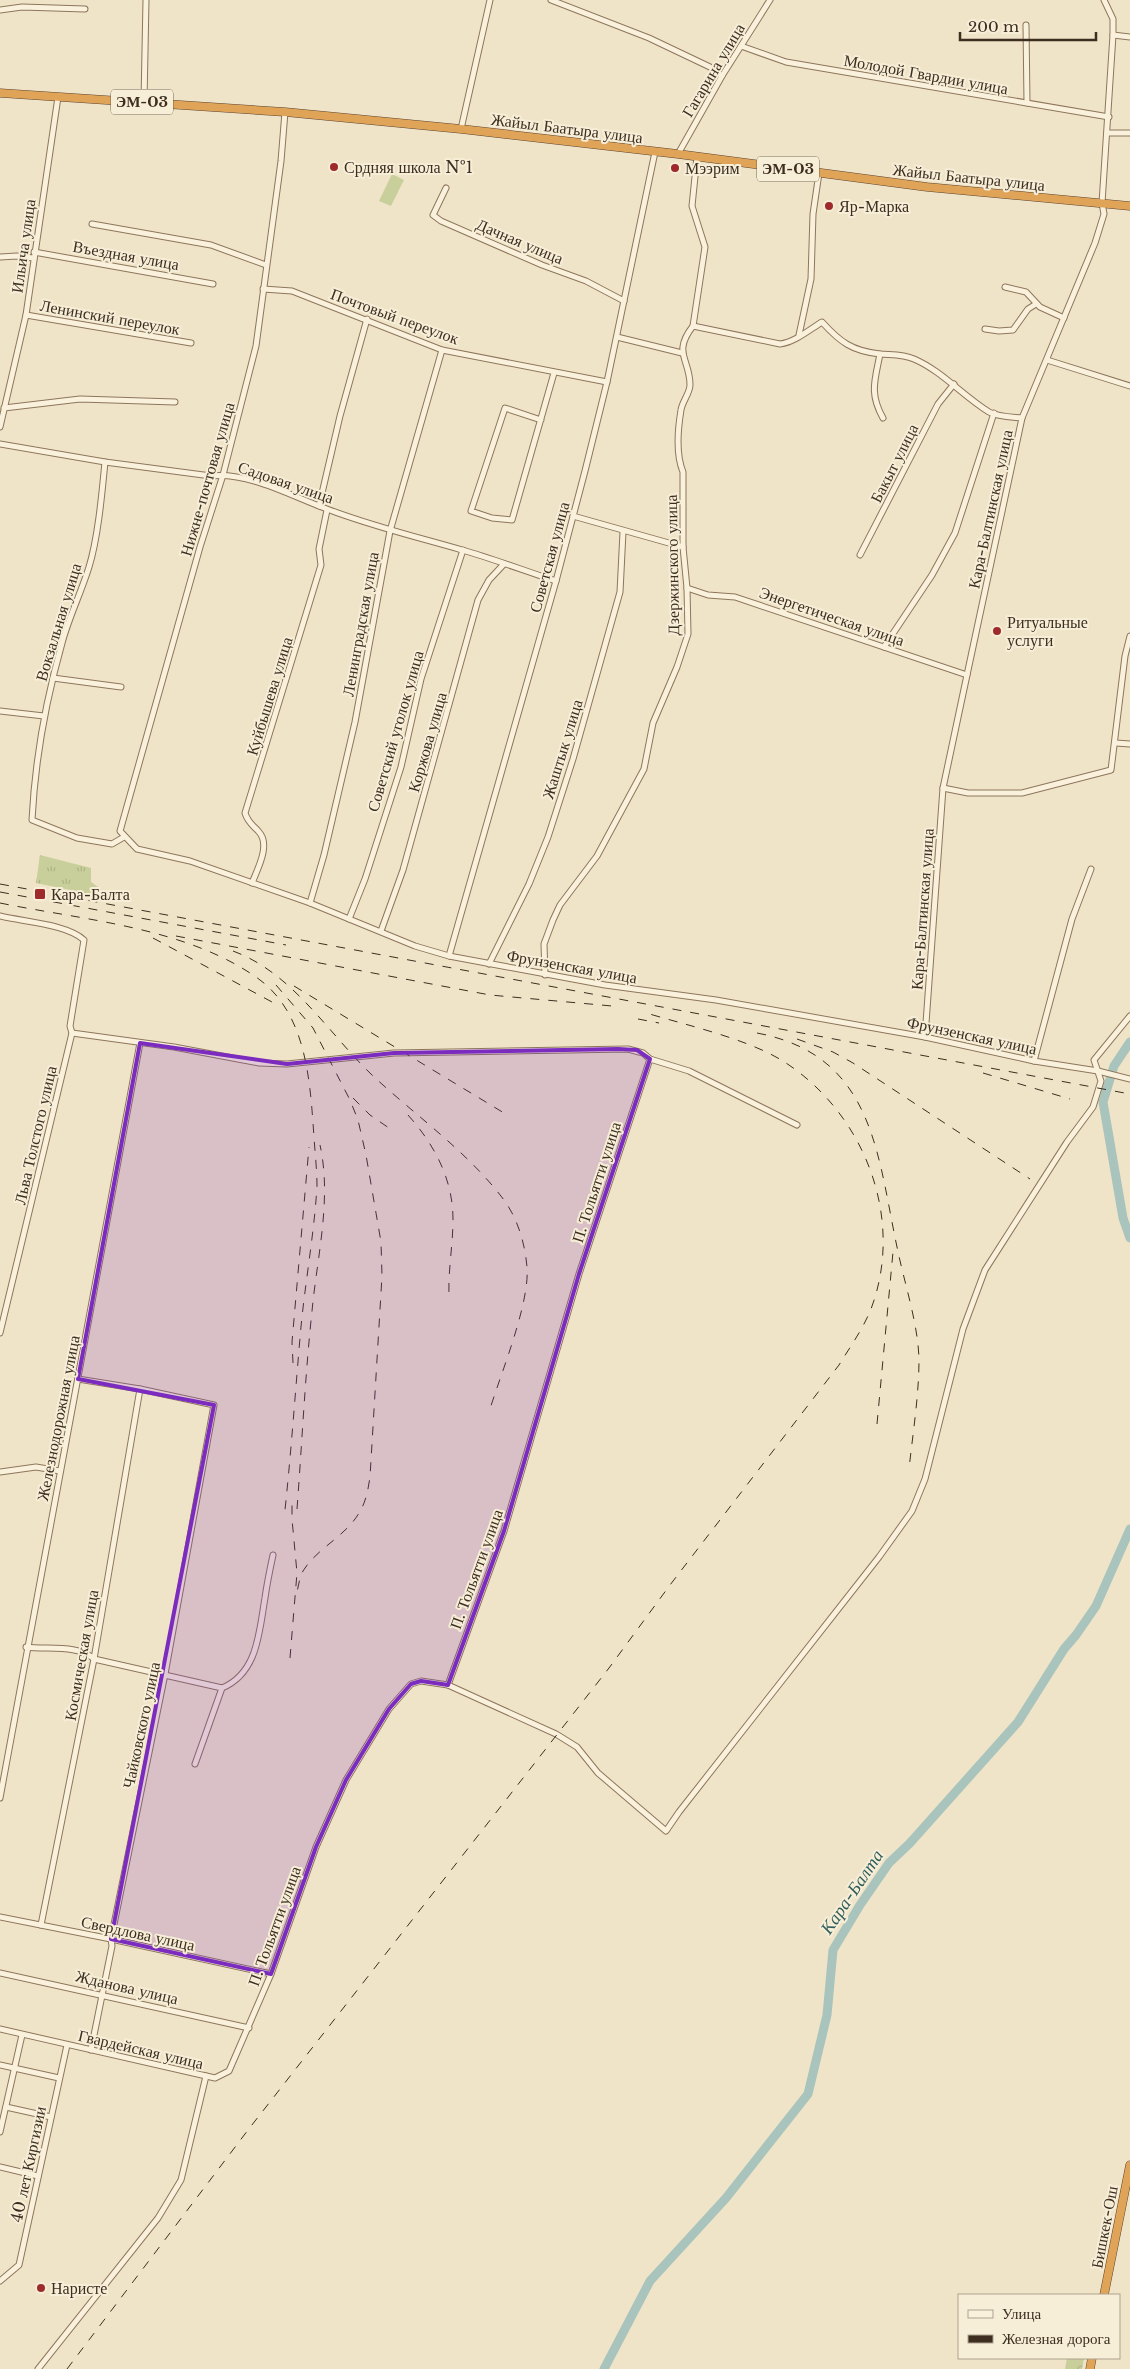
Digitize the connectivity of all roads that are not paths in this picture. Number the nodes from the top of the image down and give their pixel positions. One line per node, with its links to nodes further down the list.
1 (146, 0): 15 (street)
2 (490, 0): 19 (street)
3 (551, 0): 12 (street)
4 (770, 0): 11 (street, Гагарина улица)
5 (1104, 0): 9 (street, Кара-Балтинская улица)
6 (85, 9): 7 (street)
7 (0, 10)
8 (1026, 25): 16 (street)
9 (1112, 35): 10 (street); 18 (street, Кара-Балтинская улица)
10 (1130, 37)
11 (741, 46): 12 (street, Гагарина улица); 16 (street, Молодой Гвардии улица)
12 (722, 76): 22 (street, Гагарина улица)
13 (0, 93): 14 (highway, Жайыл Баатыра улица / ЭМ-03)
14 (58, 96): 15 (highway, Жайыл Баатыра улица / ЭМ-03); 30 (street, Ильича улица)
15 (144, 102): 17 (highway, Жайыл Баатыра улица / ЭМ-03)
16 (1027, 103): 18 (street, Молодой Гвардии улица)
17 (284, 116): 19 (highway, Жайыл Баатыра улица / ЭМ-03); 32 (street, Нижне-почтовая улица)
18 (1109, 117): 21 (street, Кара-Балтинская улица)
19 (460, 129): 23 (highway, Жайыл Баатыра улица / ЭМ-03)
20 (1130, 132): 21 (street)
21 (1108, 133): 27 (street, Кара-Балтинская улица)
22 (678, 154): 23 (highway, Жайыл Баатыра улица / ЭМ-03); 24 (highway, Жайыл Баатыра улица / ЭМ-03)
23 (655, 156): 36 (street, Советская улица)
24 (697, 157): 25 (highway, Жайыл Баатыра улица / ЭМ-03); 41 (street)
25 (818, 176): 27 (highway, Жайыл Баатыра улица / ЭМ-03); 43 (street)
26 (446, 188): 36 (street, Дачная улица)
27 (1102, 203): 28 (highway, Жайыл Баатыра улица / ЭМ-03); 39 (street, Кара-Балтинская улица)
28 (1130, 206)
29 (92, 224): 32 (street)
30 (33, 255): 31 (street, Въездная улица); 33 (street, Въездная улица); 38 (street, Ильича улица)
31 (0, 257)
32 (266, 265): 35 (street, Нижне-почтовая улица)
33 (213, 284)
34 (1005, 287): 37 (street)
35 (264, 289): 40 (street, Почтовый переулок); 63 (street, Нижне-почтовая улица)
36 (624, 301): 44 (street, Советская улица)
37 (1036, 304): 39 (street); 42 (street)
38 (26, 315): 45 (street, Ленинский переулок); 55 (street, Ильича улица)
39 (1064, 318): 49 (street, Кара-Балтинская улица)
40 (367, 319): 46 (street, Почтовый переулок); 64 (street)
41 (692, 326): 43 (street); 47 (street, Дзержинского улица)
42 (985, 328)
43 (799, 335): 48 (street)
44 (617, 337): 47 (street); 51 (street, Советская улица)
45 (191, 343)
46 (442, 350): 50 (street, Почтовый переулок); 67 (street, Ленинградская улица)
47 (682, 353): 69 (street, Дзержинского улица)
48 (880, 354): 52 (street); 57 (street)
49 (1048, 360): 53 (street); 58 (street, Кара-Балтинская улица)
50 (554, 373): 51 (street, Почтовый переулок); 59 (street)
51 (607, 382): 66 (street, Советская улица)
52 (954, 384): 56 (street); 71 (street, Бакыт улица)
53 (1130, 386)
54 (175, 402): 55 (street)
55 (4, 408): 60 (street, Ильича улица)
56 (994, 413): 58 (street); 76 (street, Кара-Балтинская улица)
57 (883, 418)
58 (1022, 418): 77 (street, Кара-Балтинская улица)
59 (541, 420): 59 (street)
60 (0, 427)
61 (0, 444): 62 (street, Садовая улица)
62 (105, 462): 63 (street, Садовая улица); 78 (street, Вокзальная улица)
63 (223, 475): 64 (street, Садовая улица); 85 (street, Нижне-почтовая улица)
64 (319, 506): 65 (street, Садовая улица)
65 (327, 510): 67 (street, Садовая улица); 87 (street, Куйбышева улица)
66 (573, 516): 68 (street); 73 (street, Советская улица)
67 (390, 531): 70 (street, Садовая улица); 88 (street, Ленинградская улица)
68 (623, 532): 69 (street); 93 (street, Жаштык улица)
69 (683, 547): 74 (street, Дзержинского улица)
70 (463, 550): 72 (street, Садовая улица); 90 (street, Советский уголок улица)
71 (860, 555)
72 (504, 564): 73 (street, Садовая улица); 91 (street, Коржова улица)
73 (556, 581): 92 (street, Советская улица)
74 (687, 588): 76 (street, Энергетическая улица); 94 (street, Дзержинского улица)
75 (1130, 636): 82 (street)
76 (884, 647): 77 (street, Энергетическая улица)
77 (967, 675): 84 (street, Кара-Балтинская улица)
78 (53, 678): 79 (street); 81 (street, Вокзальная улица)
79 (121, 687)
80 (0, 711): 81 (street)
81 (44, 716): 85 (street, Вокзальная улица)
82 (1116, 743): 83 (street); 84 (street)
83 (1130, 744)
84 (943, 788): 97 (street, Кара-Балтинская улица)
85 (124, 837): 87 (street, Фрунзенская улица)
86 (1091, 869): 100 (street)
87 (252, 883): 88 (street, Фрунзенская улица)
88 (310, 903): 90 (street, Фрунзенская улица)
89 (0, 916): 96 (street, Льва Толстого улица)
90 (349, 918): 91 (street, Фрунзенская улица)
91 (381, 931): 92 (street, Фрунзенская улица)
92 (449, 956): 93 (street, Фрунзенская улица)
93 (488, 964): 94 (street, Фрунзенская улица)
94 (545, 975): 97 (street, Фрунзенская улица)
95 (1130, 1016): 101 (street)
96 (72, 1033): 98 (street); 104 (street, Льва Толстого улица)
97 (925, 1037): 100 (street, Фрунзенская улица)
98 (140, 1043): 99 (street); 105 (street, Железнодорожная улица)
99 (650, 1059): 103 (street); 113 (street, П. Тольятти улица)
100 (1034, 1061): 101 (street, Фрунзенская улица)
101 (1098, 1071): 102 (street, Фрунзенская улица); 113 (street)
102 (1130, 1079)
103 (797, 1125)
104 (0, 1333)
105 (78, 1379): 106 (street); 107 (street, Железнодорожная улица)
106 (140, 1389): 111 (street, Космическая улица); 112 (street, Чайковского улица)
107 (60, 1471): 108 (street); 110 (street, Железнодорожная улица)
108 (0, 1472)
109 (273, 1555): 114 (street)
110 (26, 1648): 111 (street); 116 (street, Железнодорожная улица)
111 (94, 1659): 112 (street); 118 (street, Космическая улица)
112 (165, 1674): 114 (street); 119 (street, Чайковского улица)
113 (448, 1685): 121 (street, П. Тольятти улица)
114 (222, 1688): 115 (street)
115 (194, 1764)
116 (0, 1798)
117 (0, 1917): 118 (street, Свердлова улица)
118 (42, 1925): 119 (street, Свердлова улица)
119 (111, 1938): 121 (street, Свердлова улица); 122 (street, Чайковского улица)
120 (0, 1972): 122 (street, Жданова улица)
121 (271, 1974): 123 (street, П. Тольятти улица)
122 (103, 1994): 123 (street, Жданова улица); 127 (street, Чайковского улица)
123 (249, 2028): 130 (street, Гвардейская улица)
124 (0, 2030): 125 (street, Гвардейская улица)
125 (22, 2034): 126 (street, Гвардейская улица); 129 (street)
126 (66, 2045): 127 (street, Гвардейская улица); 131 (street, 40 лет Киргизии)
127 (91, 2050): 130 (street, Гвардейская улица)
128 (0, 2065): 129 (street)
129 (14, 2068): 131 (street); 132 (street)
130 (206, 2076): 140 (street)
131 (60, 2078): 133 (street, 40 лет Киргизии)
132 (6, 2107): 133 (street); 134 (street)
133 (51, 2117): 137 (street, 40 лет Киргизии)
134 (0, 2132)
135 (1130, 2165): 139 (highway, Бишкек-Ош)
136 (0, 2167): 137 (street)
137 (38, 2176): 138 (street, 40 лет Киргизии)
138 (0, 2281)
139 (1104, 2294)
140 (38, 2369)

